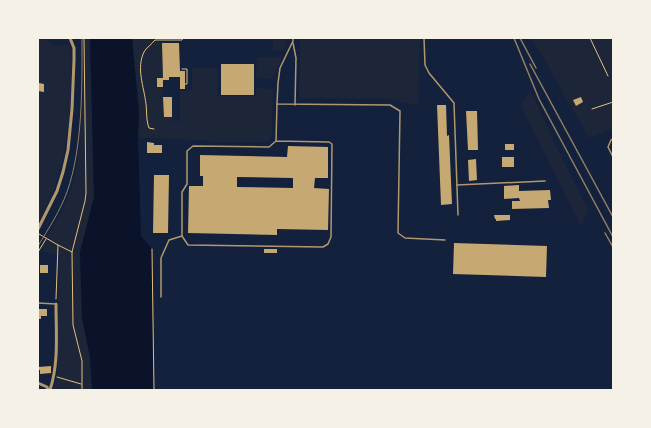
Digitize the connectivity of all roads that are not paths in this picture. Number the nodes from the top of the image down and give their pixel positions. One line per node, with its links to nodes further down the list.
1 (70, 38): 12 (street)
2 (424, 38): 10 (lane)
3 (293, 39): 4 (lane); 5 (lane)
4 (277, 104): 5 (lane); 7 (lane)
5 (294, 105): 14 (lane)
6 (613, 139): 8 (lane)
7 (276, 141): 13 (lane); 13 (lane)
8 (613, 157)
9 (545, 181): 10 (lane)
10 (457, 185): 11 (lane)
11 (458, 215)
12 (38, 229)
13 (182, 236): 15 (lane)
14 (445, 240)
15 (161, 297)
16 (38, 303): 17 (lane)
17 (56, 304): 19 (street)
18 (38, 383): 19 (street)
19 (49, 390)

